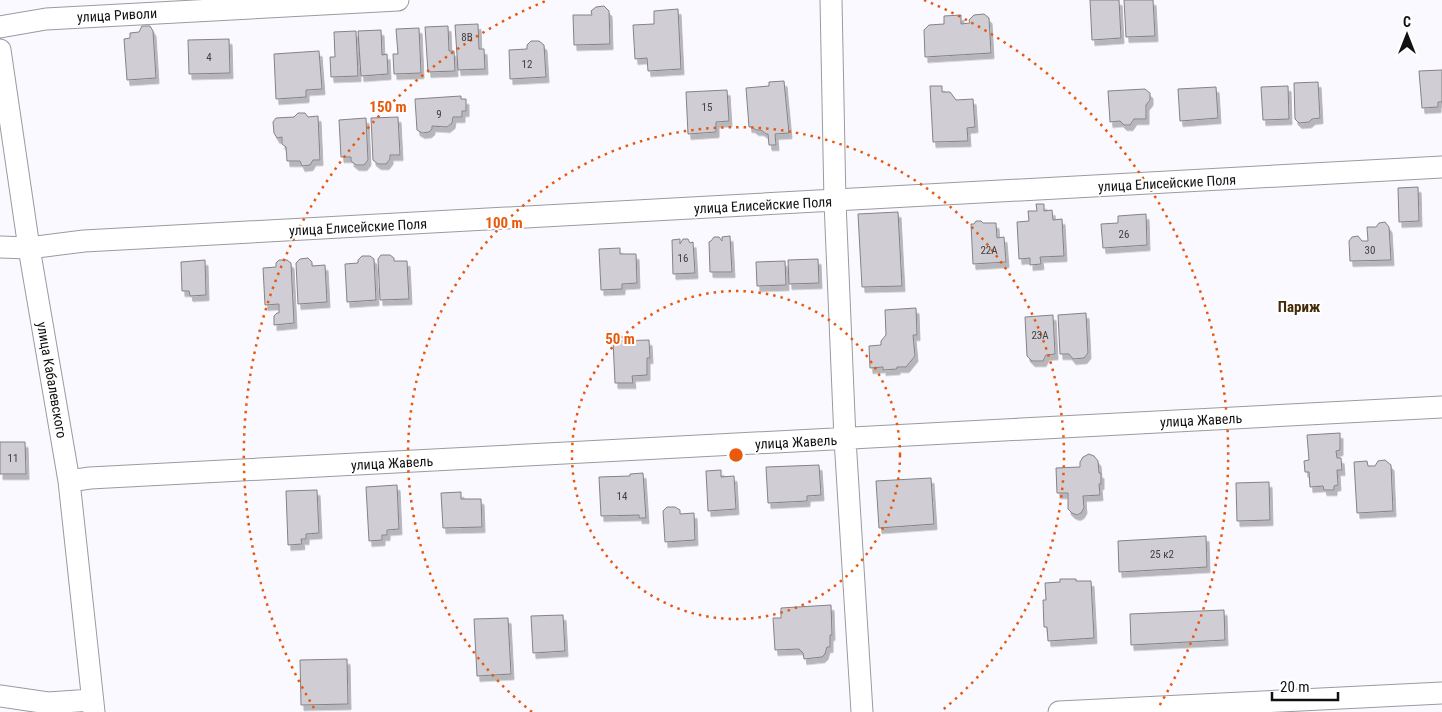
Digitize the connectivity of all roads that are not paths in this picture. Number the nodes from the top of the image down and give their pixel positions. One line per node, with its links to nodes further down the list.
1 (398, 0): 3 (street, улица Риволи)
2 (831, 0): 6 (street)
3 (0, 27)
4 (0, 50): 8 (street, улица Кабалевского)
5 (1442, 167): 6 (street, улица Елисейские Поля)
6 (835, 202): 8 (street, улица Елисейские Поля); 10 (street)
7 (0, 247): 8 (street, улица Елисейские Поля)
8 (29, 248): 11 (street, улица Кабалевского)
9 (1442, 407): 10 (street, улица Жавель)
10 (845, 440): 11 (street, улица Жавель); 15 (street)
11 (69, 481): 14 (street, улица Кабалевского)
12 (1442, 693): 16 (street)
13 (0, 696): 14 (street)
14 (93, 706)
15 (862, 712)
16 (1059, 712)

